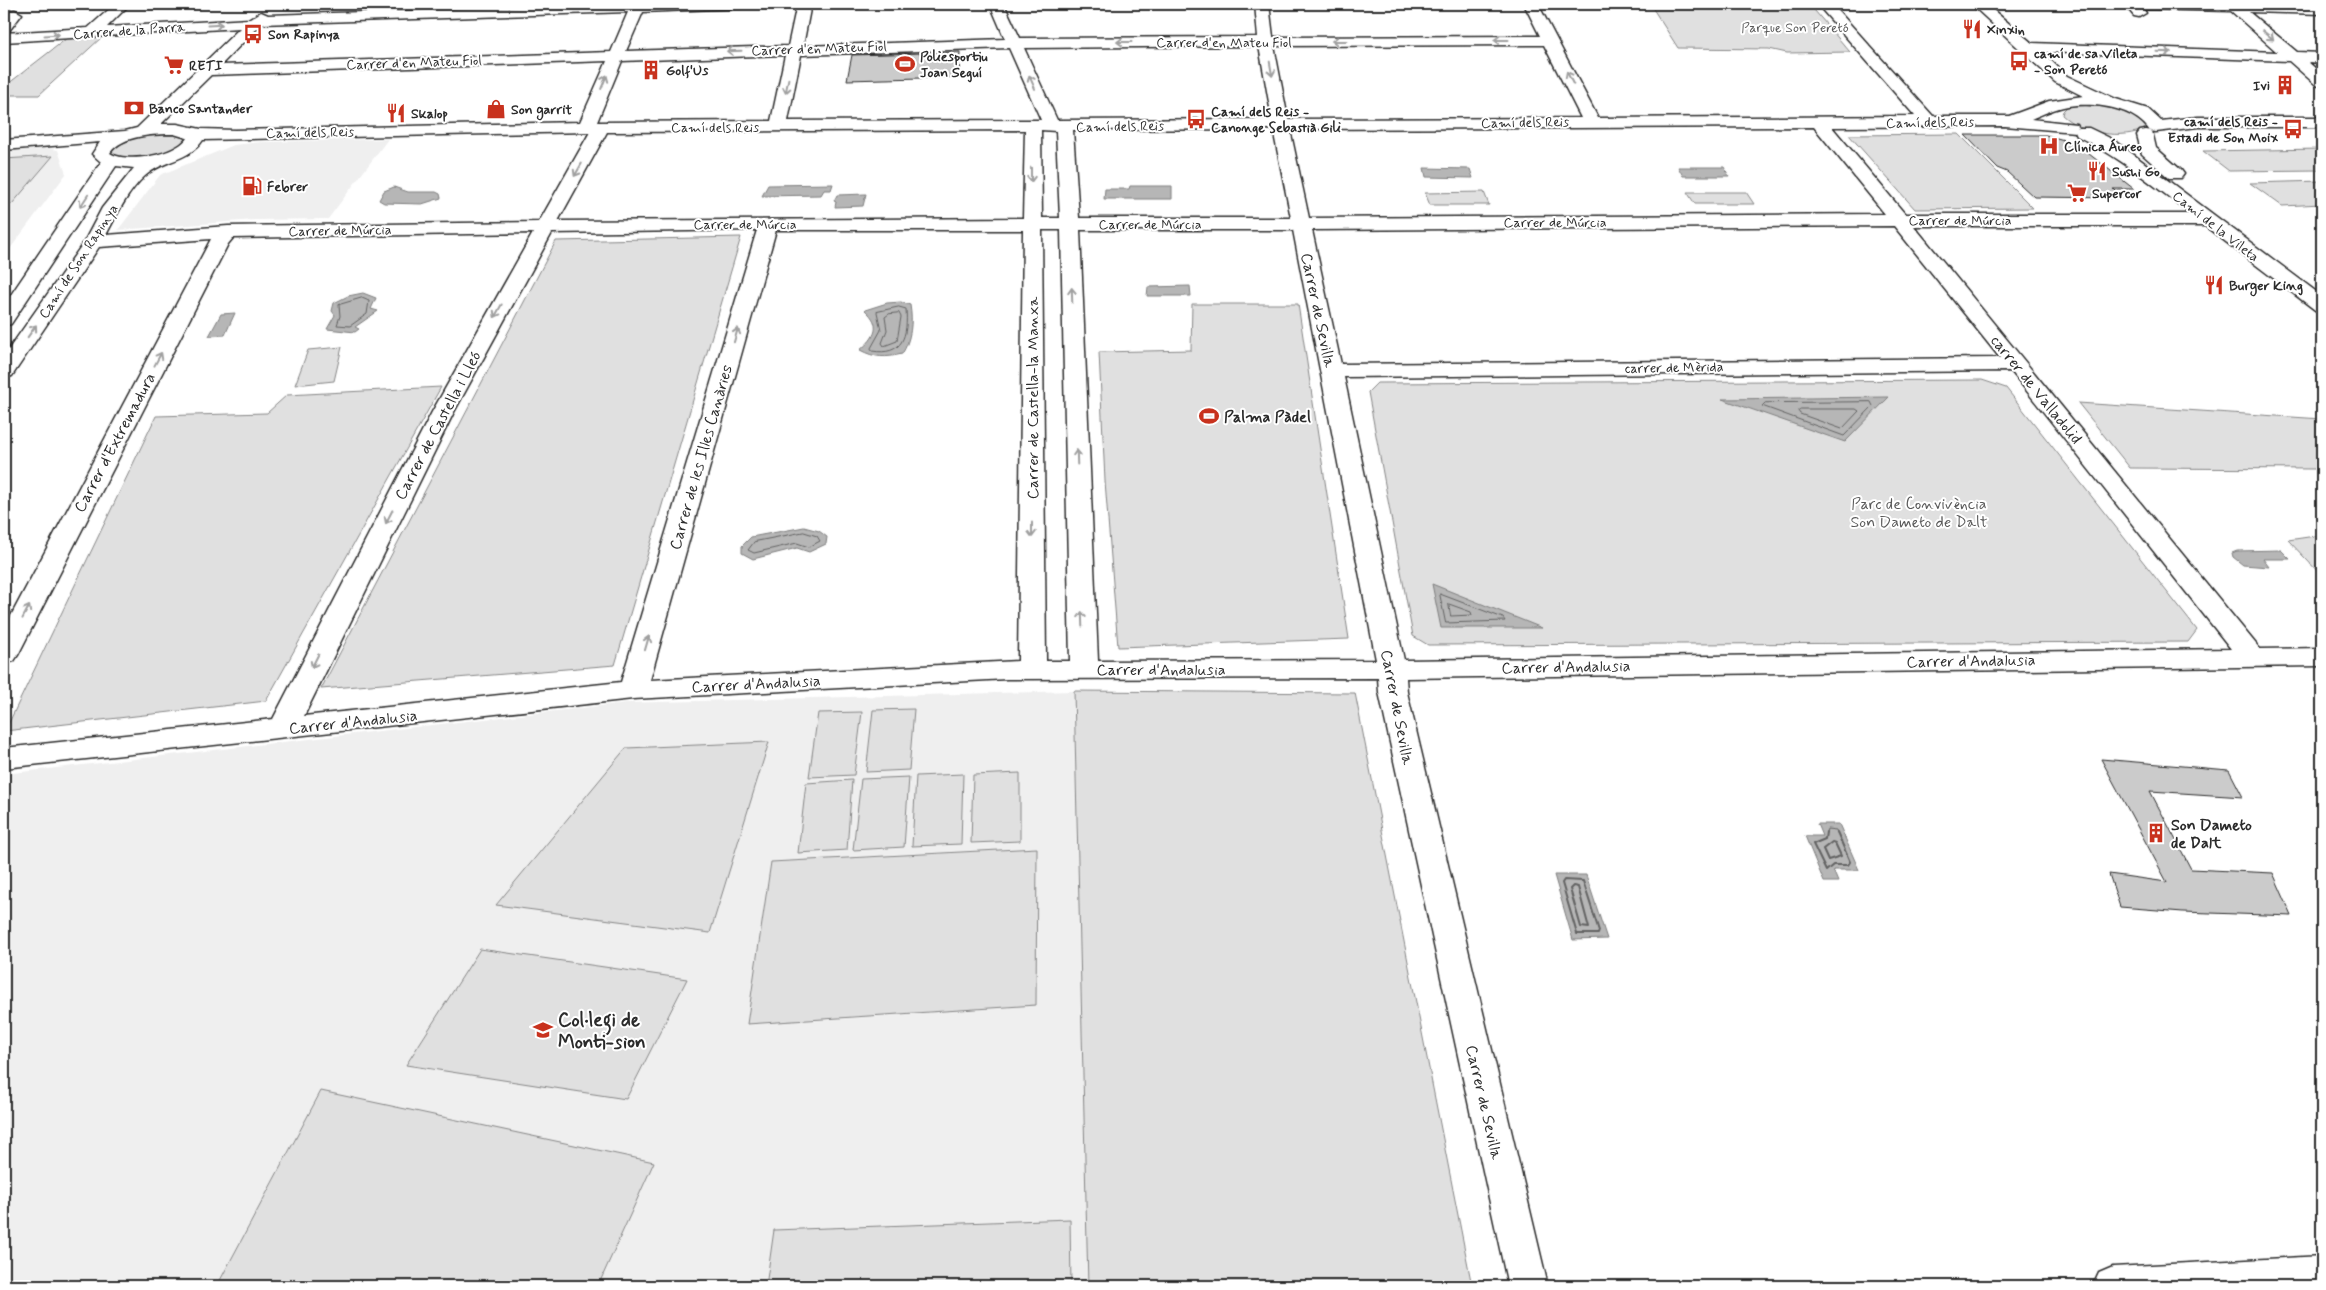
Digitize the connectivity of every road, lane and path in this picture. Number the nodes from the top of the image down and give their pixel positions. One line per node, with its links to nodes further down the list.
1 (123, 4): 17 (main road)
2 (272, 4): 15 (main road)
3 (741, 4): 10 (main road, Carrer de la Parra)
4 (804, 4): 23 (main road)
5 (996, 4): 21 (main road)
6 (1262, 4): 20 (main road, Carrer de Sevilla)
7 (1531, 4): 19 (main road)
8 (1824, 4): 37 (main road)
9 (1978, 4): 22 (main road)
10 (638, 5): 15 (main road, Carrer de la Parra); 24 (main road, Carrer de Castella i Lleó)
11 (2233, 5): 12 (main road); 13 (main road); 25 (main road, one-way to 25)
12 (2322, 10)
13 (2139, 13)
14 (4, 14): 16 (main road)
15 (256, 21): 17 (main road, Carrer de la Parra, one-way to 15); 27 (main road)
16 (4, 28)
17 (93, 32): 18 (main road, Carrer de la Parra, one-way to 17)
18 (4, 38)
19 (1550, 40): 20 (main road, Carrer d'en Mateu Fiol, one-way to 20); 36 (main road, one-way to 19)
20 (1266, 42): 21 (main road, Carrer d'en Mateu Fiol, one-way to 21); 41 (main road, Carrer de Sevilla, one-way to 41)
21 (1014, 43): 23 (main road, Carrer d'en Mateu Fiol); 44 (main road, one-way to 21)
22 (2028, 47): 25 (main road, one-way to 25); 28 (main road)
23 (794, 49): 24 (main road, Carrer d'en Mateu Fiol, one-way to 24); 43 (main road, one-way to 43)
24 (615, 55): 27 (main road, Carrer d'en Mateu Fiol); 42 (main road, Carrer de Castella i Lleó, one-way to 24)
25 (2295, 57): 26 (main road); 29 (main road)
26 (2322, 58)
27 (208, 70): 34 (main road)
28 (2060, 80): 30 (main road); 31 (main road)
29 (2322, 82)
30 (2069, 101): 31 (main road); 32 (main road, Camí dels Reis)
31 (2113, 104): 33 (main road)
32 (2052, 107): 35 (main road, Camí dels Reis); 46 (main road)
33 (2139, 112): 38 (main road); 48 (main road)
34 (161, 116): 45 (main road); 47 (main road)
35 (2005, 121): 37 (main road, Camí dels Reis); 46 (main road, Camí dels Reis)
36 (1592, 122): 40 (main road, Camí dels Reis); 41 (main road, Camí dels Reis)
37 (1929, 122): 40 (main road, Camí dels Reis)
38 (2198, 122): 39 (main road); 48 (main road)
39 (2322, 122)
40 (1820, 123): 54 (main road, carrer de Valladolid)
41 (1281, 125): 44 (main road, Camí dels Reis); 59 (main road, Carrer de Sevilla)
42 (594, 127): 43 (main road, Camí dels Reis); 50 (main road, Camí dels Reis); 60 (main road, Carrer de Castella i Lleó, one-way to 60)
43 (778, 127): 44 (main road, Camí dels Reis)
44 (1049, 127): 57 (main road, Carrer de Castella-la Manxa, one-way to 57); 58 (main road)
45 (176, 129): 47 (main road); 50 (main road)
46 (2076, 130): 48 (main road, Camí dels Reis); 55 (main road, Camí de la Vileta)
47 (135, 133): 49 (main road); 52 (main road)
48 (2139, 134): 63 (main road, Camí de la Vileta)
49 (85, 139): 51 (main road); 52 (main road)
50 (193, 140): 53 (main road, Camí dels Reis)
51 (4, 145)
52 (107, 155): 53 (main road); 65 (main road, Camí de Son Rapinya, one-way to 65)
53 (159, 159): 62 (main road, Camí de Son Rapinya)
54 (1898, 220): 55 (main road, Carrer de Múrcia); 59 (main road, Carrer de Múrcia); 66 (main road, carrer de Valladolid)
55 (2207, 220): 64 (main road, Camí de la Vileta)
56 (768, 224): 57 (main road, Carrer de Múrcia); 60 (main road, Carrer de Múrcia); 75 (main road, Carrer de les Illes Canàries, one-way to 56)
57 (1031, 224): 58 (main road, Carrer de Múrcia); 73 (main road, Carrer de Castella-la Manxa, one-way to 73)
58 (1070, 224): 59 (main road, Carrer de Múrcia); 72 (main road, one-way to 58)
59 (1301, 224): 67 (main road, Carrer de Sevilla)
60 (545, 227): 61 (main road, Carrer de Múrcia); 76 (main road, Carrer de Castella i Lleó, one-way to 76)
61 (228, 232): 62 (main road, Carrer de Múrcia); 69 (main road, Carrer d'Extremadura, one-way to 61)
62 (93, 242): 68 (main road, Camí de Son Rapinya, one-way to 62)
63 (2322, 286)
64 (2322, 306)
65 (4, 320)
66 (2018, 364): 67 (main road, carrer de Mèrida); 70 (main road, carrer de Valladolid)
67 (1331, 370): 74 (main road, Carrer de Sevilla)
68 (4, 371)
69 (4, 655)
70 (2251, 656): 71 (main road, Carrer d'Andalusia); 74 (main road, Carrer d'Andalusia)
71 (2322, 656)
72 (1084, 668): 73 (main road, Carrer d'Andalusia); 74 (main road, Carrer d'Andalusia)
73 (1032, 669): 75 (main road, Carrer d'Andalusia)
74 (1392, 669): 79 (main road, Carrer de Sevilla)
75 (633, 690): 76 (main road, Carrer d'Andalusia)
76 (283, 728): 77 (main road, Carrer d'Andalusia)
77 (4, 758)
78 (2322, 1275): 80 (main road)
79 (1526, 1281)
80 (2113, 1286)

